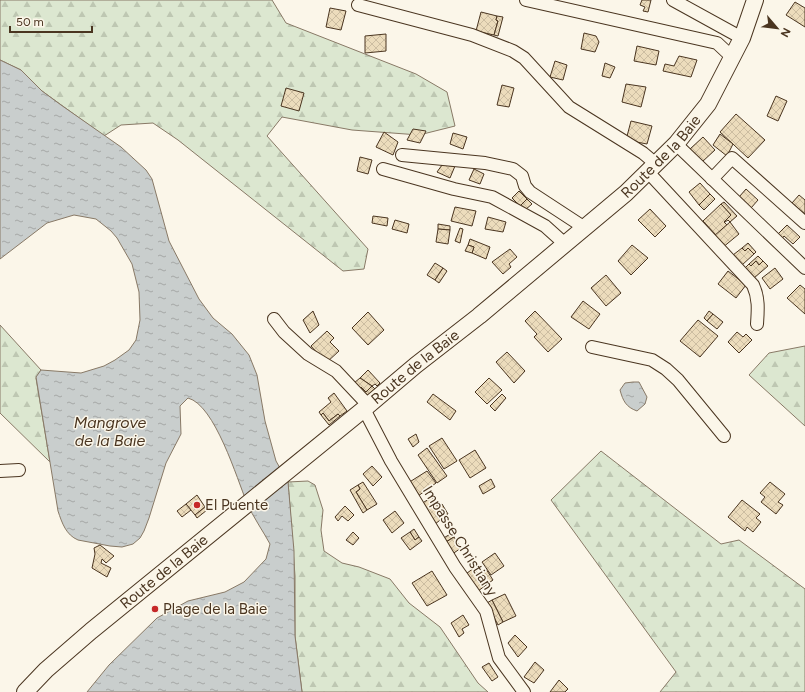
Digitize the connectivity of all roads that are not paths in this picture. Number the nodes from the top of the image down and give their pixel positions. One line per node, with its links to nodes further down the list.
1 (526, 0): 6 (street)
2 (673, 0): 5 (street)
3 (755, 0): 5 (main road, Route de la Baie)
4 (358, 6): 9 (street)
5 (742, 38): 6 (main road, Route de la Baie)
6 (732, 58): 7 (main road, Route de la Baie)
7 (676, 144): 9 (main road, Route de la Baie); 11 (street)
8 (402, 155): 13 (street)
9 (652, 168): 13 (main road, Route de la Baie); 17 (street)
10 (383, 169): 14 (street)
11 (712, 179): 12 (street); 15 (street)
12 (805, 223)
13 (585, 228): 14 (main road, Route de la Baie)
14 (565, 244): 19 (main road, Route de la Baie)
15 (805, 268)
16 (274, 318): 19 (street, Impasse Christiany)
17 (757, 324)
18 (592, 347): 20 (street)
19 (366, 407): 23 (main road, Route de la Baie); 24 (street, Impasse Christiany)
20 (724, 436)
21 (19, 470): 22 (street)
22 (0, 471)
23 (25, 692)
24 (524, 692)

